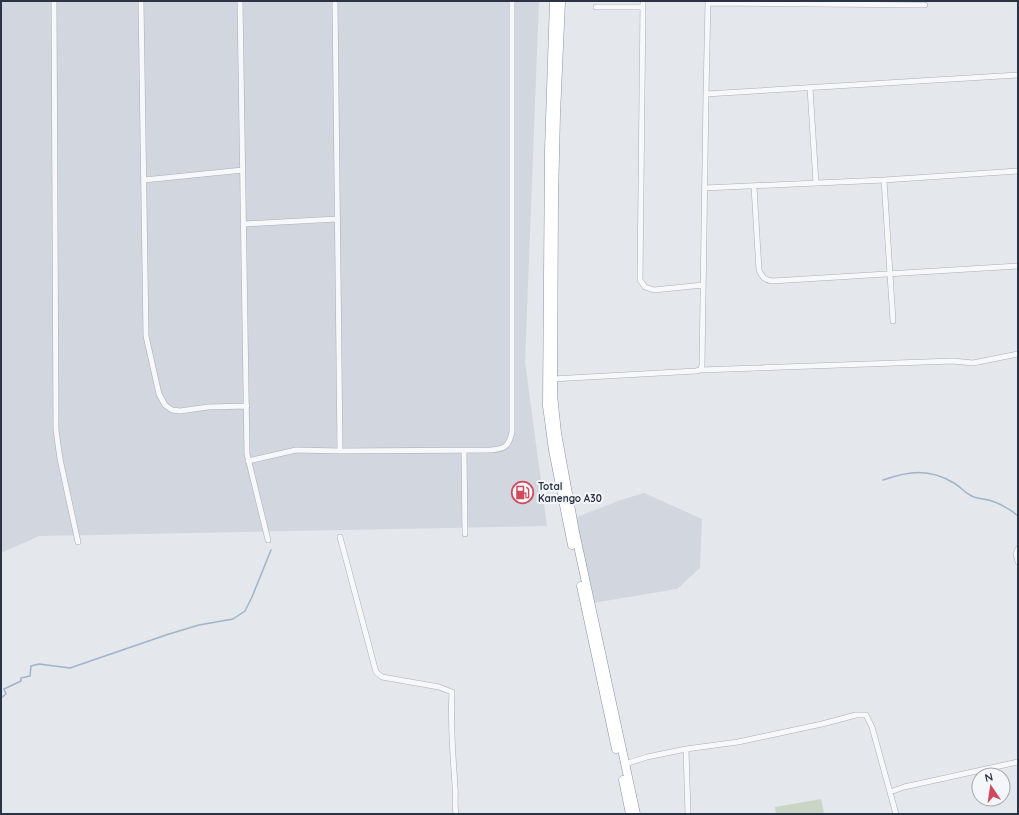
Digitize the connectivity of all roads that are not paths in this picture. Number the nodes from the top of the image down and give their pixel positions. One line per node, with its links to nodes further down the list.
1 (54, 1): 39 (street)
2 (141, 1): 18 (street)
3 (240, 1): 16 (street)
4 (335, 1): 23 (street)
5 (512, 1): 33 (street)
6 (554, 1): 31 (highway)
7 (561, 1): 31 (highway)
8 (643, 1): 12 (street)
9 (708, 2): 10 (street); 15 (street)
10 (925, 5)
11 (596, 7): 12 (street)
12 (643, 7): 27 (street)
13 (1018, 75): 14 (street)
14 (810, 88): 15 (street); 20 (street)
15 (706, 94): 22 (street)
16 (243, 170): 18 (street); 24 (street)
17 (1018, 170): 19 (street)
18 (144, 180): 32 (street)
19 (884, 180): 20 (street); 26 (street)
20 (816, 183): 21 (street)
21 (754, 187): 22 (street); 26 (street)
22 (705, 188): 27 (street)
23 (337, 219): 24 (street); 34 (street)
24 (244, 224): 32 (street)
25 (1018, 266): 26 (street)
26 (890, 274): 28 (street)
27 (703, 285): 30 (street)
28 (893, 321)
29 (1018, 354): 30 (street)
30 (700, 370): 31 (street)
31 (550, 379): 44 (highway); 47 (highway)
32 (247, 406): 35 (street)
33 (464, 450): 34 (street); 36 (street)
34 (340, 451): 35 (street)
35 (248, 461): 38 (street)
36 (465, 534)
37 (340, 537): 46 (street)
38 (268, 540)
39 (78, 542)
40 (1018, 549): 41 (street)
41 (1018, 562)
42 (686, 749): 44 (street); 45 (street); 49 (street)
43 (1018, 762): 45 (street)
44 (625, 764): 48 (highway)
45 (890, 792): 50 (street)
46 (456, 814)
47 (630, 814)
48 (636, 814)
49 (688, 814)
50 (896, 814)

